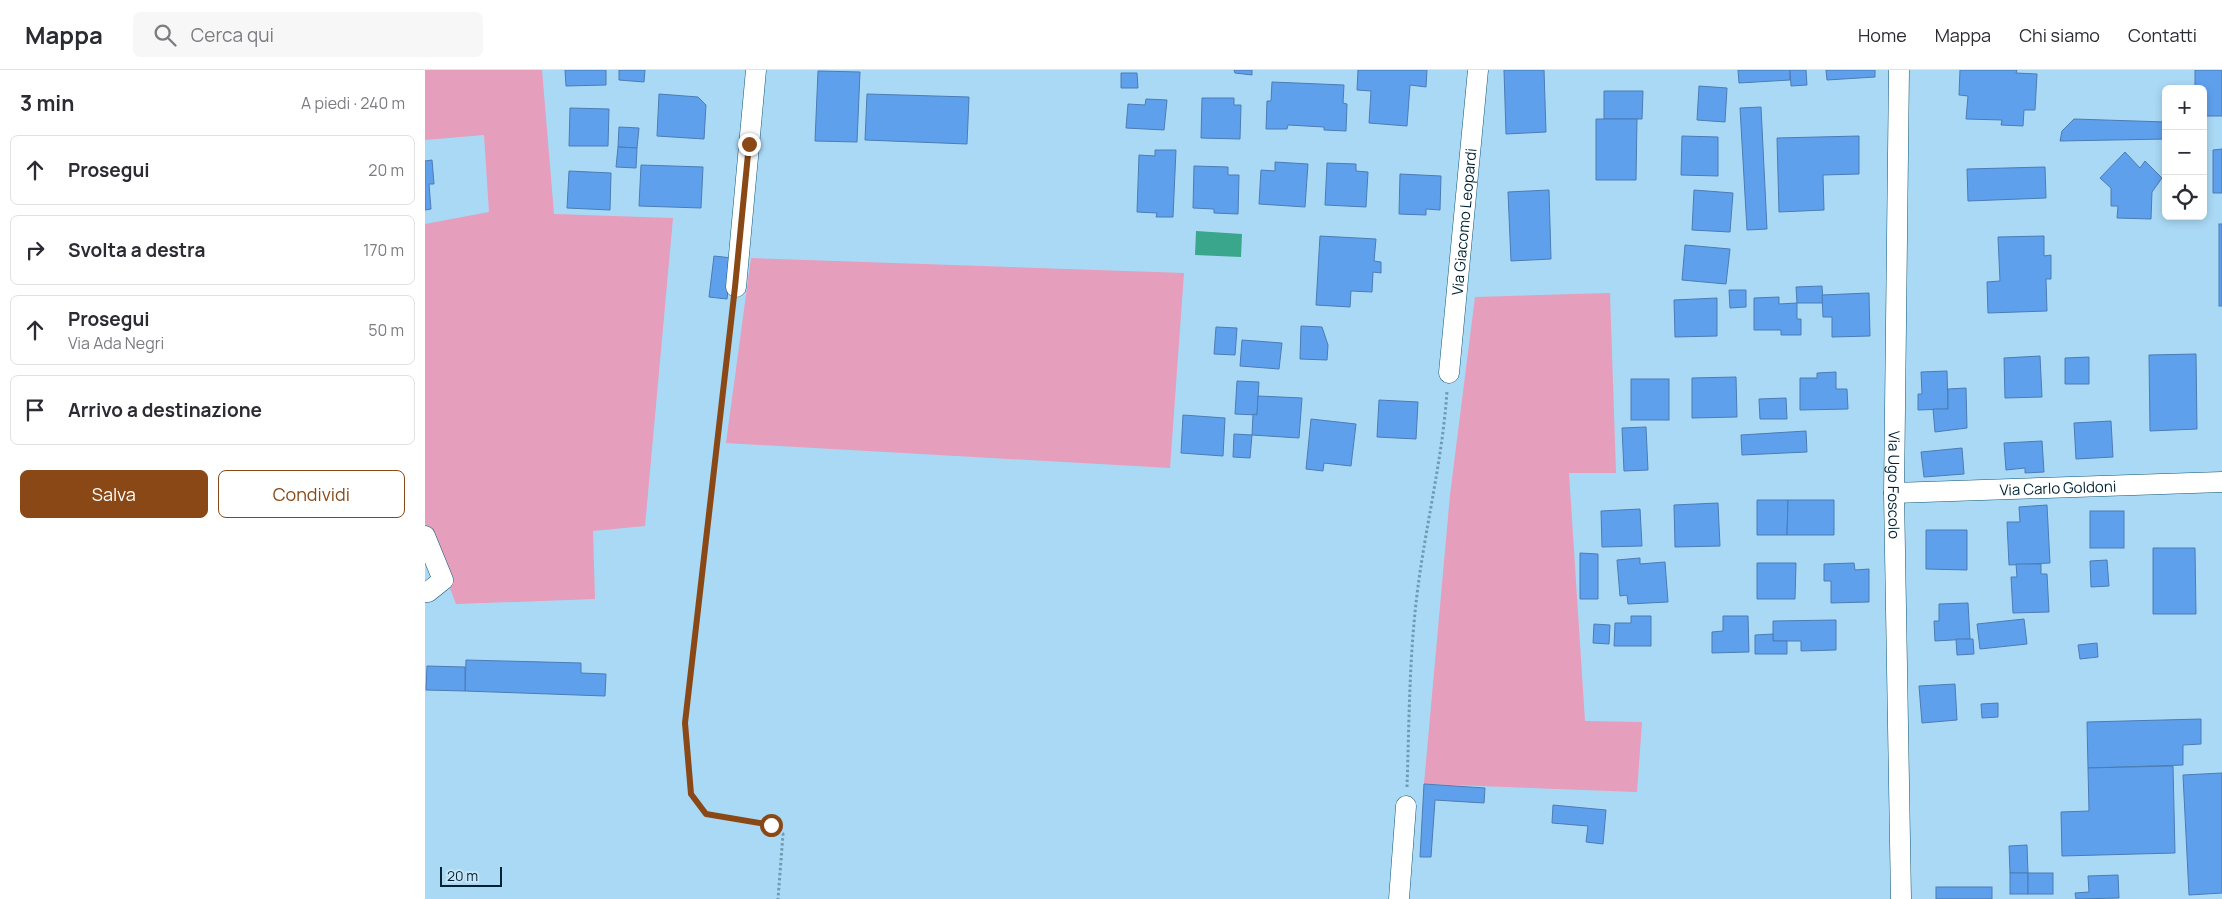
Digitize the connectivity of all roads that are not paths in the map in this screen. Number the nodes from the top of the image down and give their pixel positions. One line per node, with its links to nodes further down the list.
1 (755, 70): 4 (street)
2 (1478, 70): 5 (street, Via Giacomo Leopardi)
3 (1899, 70): 7 (street, Via Ugo Foscolo)
4 (735, 287)
5 (1449, 373)
6 (2222, 482): 7 (street, Via Carlo Goldoni)
7 (1893, 493): 12 (street, Via Ugo Foscolo)
8 (425, 536): 9 (street)
9 (425, 592)
10 (1406, 806): 11 (street)
11 (1399, 899)
12 (1901, 899)

